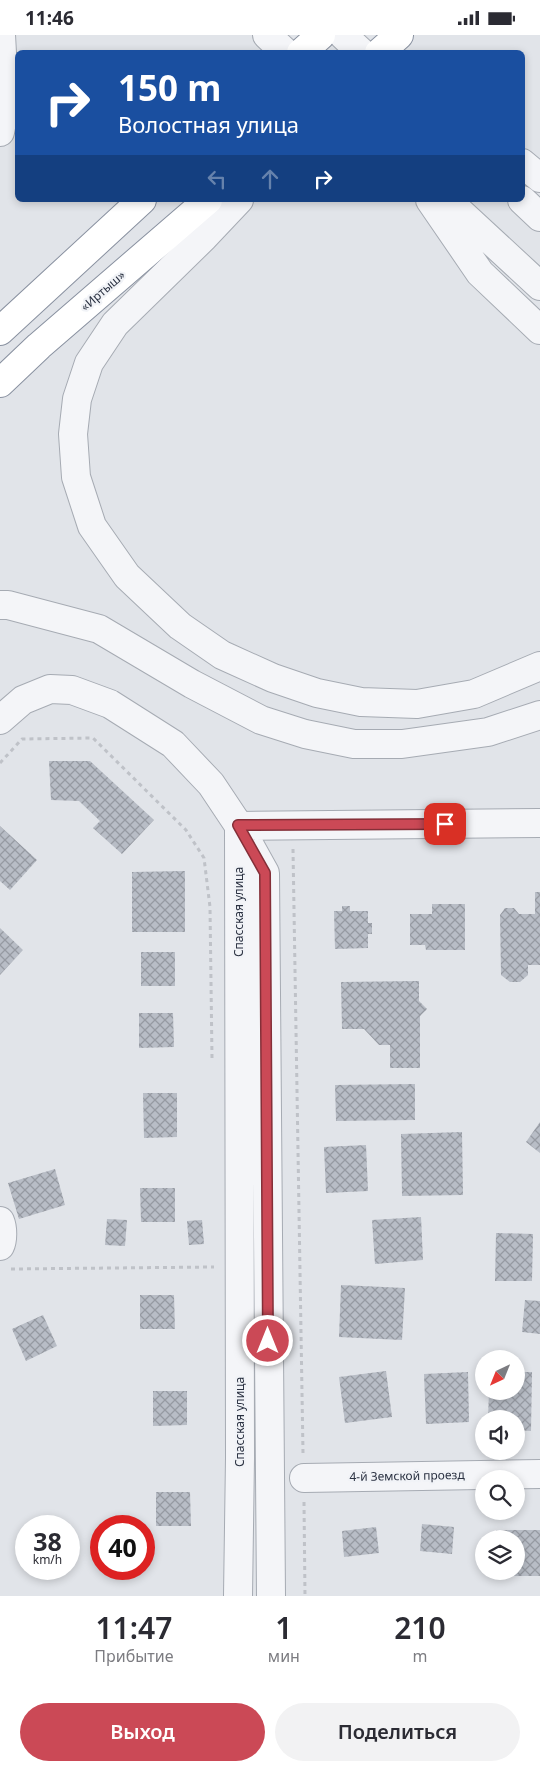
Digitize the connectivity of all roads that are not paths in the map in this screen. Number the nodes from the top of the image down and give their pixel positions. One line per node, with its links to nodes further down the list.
1 (1, 35): 12 (street)
2 (267, 35): 7 (street)
3 (311, 35): 8 (street)
4 (321, 35): 9 (highway)
5 (342, 35): 10 (street)
6 (399, 35): 11 (highway)
7 (283, 50)
8 (303, 50)
9 (304, 50)
10 (359, 50)
11 (382, 50)
12 (0, 132)
13 (525, 165): 14 (street)
14 (540, 177)
15 (140, 202): 24 (highway)
16 (206, 202): 25 (highway, «Иртыш»)
17 (237, 202): 27 (street)
18 (431, 202): 23 (street)
19 (449, 202): 22 (street)
20 (524, 202): 21 (street)
21 (540, 217)
22 (540, 286)
23 (540, 330)
24 (0, 331)
25 (0, 383)
26 (0, 605): 28 (street)
27 (540, 666)
28 (540, 715)
29 (0, 720): 31 (street)
30 (540, 823): 31 (street)
31 (238, 825): 36 (street, Спасская улица); 37 (street, Спасская улица)
32 (0, 1221): 33 (street)
33 (3, 1257)
34 (540, 1474): 35 (street, 4-й Земской проезд)
35 (304, 1478)
36 (238, 1596)
37 (271, 1596)

